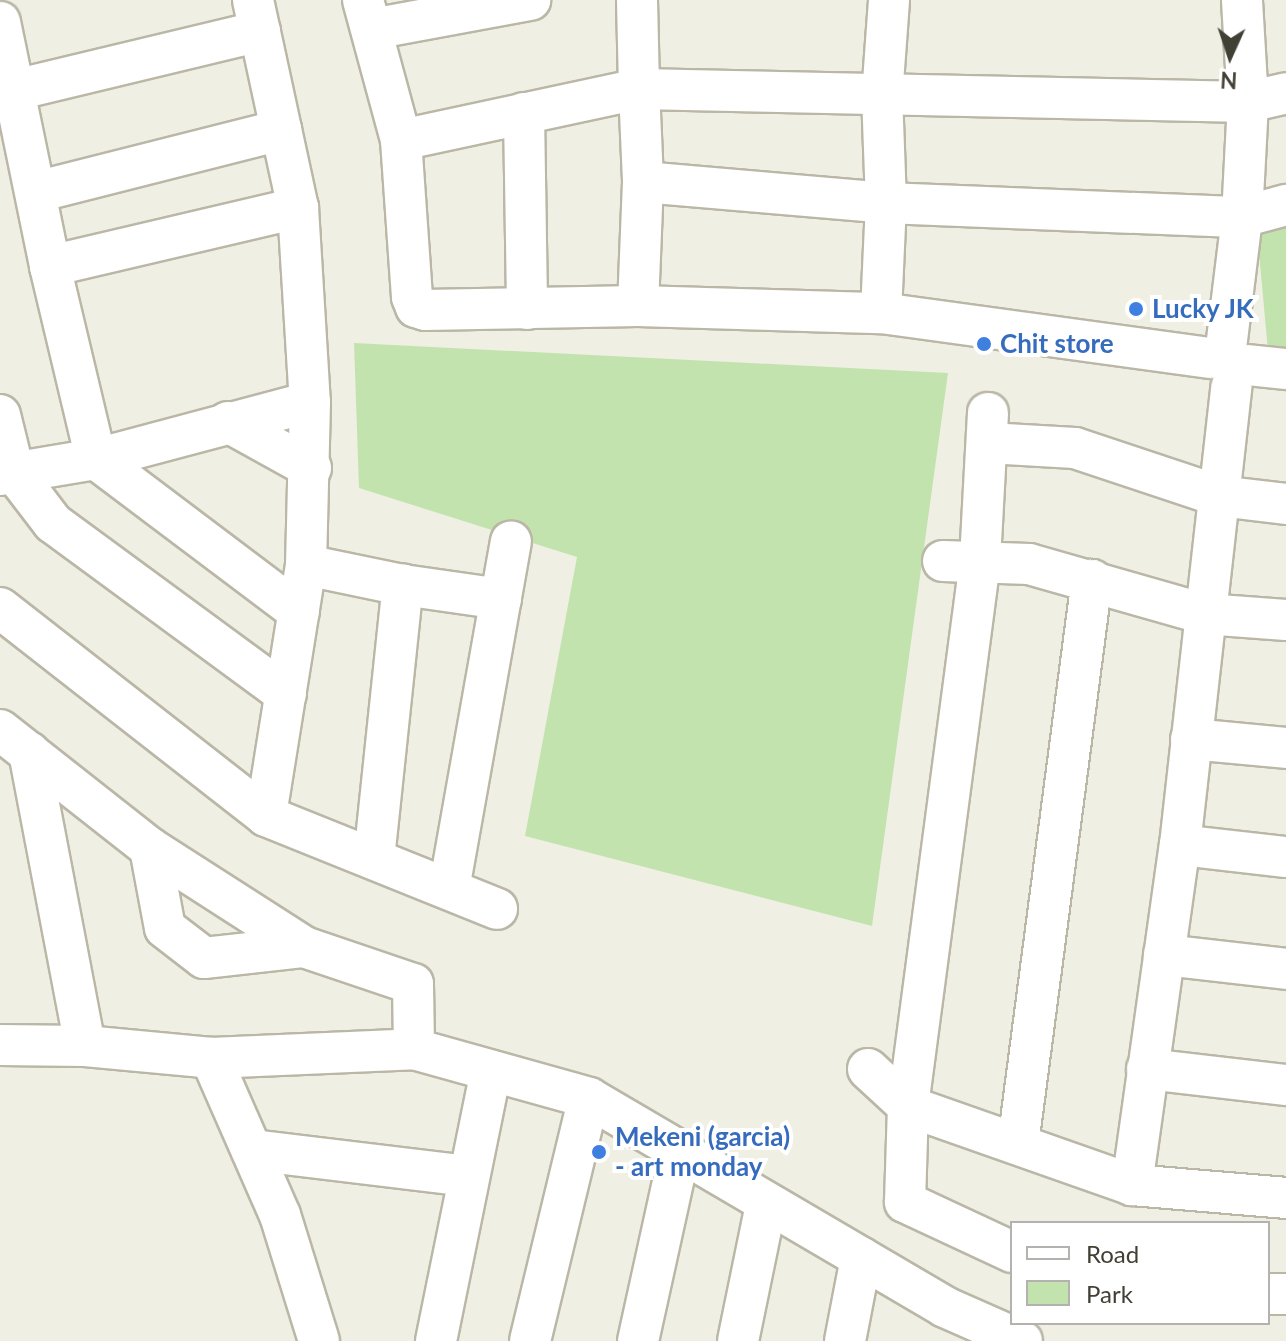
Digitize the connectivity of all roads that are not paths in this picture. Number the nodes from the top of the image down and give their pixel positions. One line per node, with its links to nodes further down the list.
1 (530, 0): 5 (street)
2 (637, 0): 8 (street)
3 (889, 0): 11 (street)
4 (1242, 0): 12 (street)
5 (367, 15): 15 (street)
6 (256, 16): 9 (street); 14 (street)
7 (0, 22): 9 (street)
8 (639, 89): 11 (street); 13 (street); 17 (street)
9 (15, 90): 16 (street)
10 (1286, 93): 12 (street)
11 (882, 96): 12 (street); 18 (street)
12 (1248, 102): 21 (street)
13 (524, 113): 15 (street); 24 (street)
14 (281, 130): 16 (street); 20 (street)
15 (401, 140): 24 (street)
16 (21, 171): 22 (street)
17 (643, 182): 18 (street); 23 (street)
18 (886, 203): 21 (street); 25 (street)
19 (1286, 205): 21 (street)
20 (298, 208): 22 (street); 27 (street)
21 (1242, 217): 26 (street)
22 (50, 266): 30 (street)
23 (638, 306): 24 (street); 25 (street)
24 (527, 309)
25 (881, 313): 26 (street)
26 (1240, 365): 33 (street)
27 (310, 402): 29 (street); 31 (street)
28 (0, 415): 32 (street)
29 (228, 422): 30 (street); 31 (street)
30 (96, 459): 32 (street); 42 (street)
31 (311, 468): 37 (street)
32 (7, 474): 45 (street)
33 (1219, 496): 34 (street); 36 (street); 43 (street)
34 (1286, 504)
35 (511, 541): 40 (street)
36 (962, 562): 38 (street); 68 (street)
37 (306, 565): 39 (street); 42 (street)
38 (1092, 580): 43 (street); 69 (street)
39 (403, 585): 40 (street); 53 (street)
40 (501, 599): 54 (street)
41 (0, 608): 49 (street)
42 (299, 612): 45 (street)
43 (1205, 614): 44 (street); 46 (street)
44 (1286, 620)
45 (286, 694): 49 (street)
46 (1191, 739): 48 (street); 50 (street)
47 (14, 741): 51 (street); 60 (street)
48 (1286, 748)
49 (266, 816): 53 (street)
50 (1180, 845): 52 (street); 57 (street)
51 (150, 848): 56 (street); 56 (street)
52 (1286, 857)
53 (374, 859): 54 (street)
54 (449, 889): 55 (street)
55 (497, 909)
56 (304, 947): 61 (street)
57 (1164, 955): 58 (street); 64 (street)
58 (1286, 969)
59 (0, 1045): 60 (street)
60 (85, 1046): 62 (street)
61 (414, 1049): 62 (street); 65 (street)
62 (211, 1058): 70 (street)
63 (868, 1069): 68 (street)
64 (1147, 1069): 66 (street); 73 (street)
65 (491, 1071): 67 (street); 72 (street)
66 (1286, 1085)
67 (589, 1098): 71 (street); 81 (street)
68 (908, 1106): 69 (street); 76 (street)
69 (1018, 1144): 73 (street)
70 (252, 1150): 72 (street); 79 (street)
71 (679, 1154): 75 (street); 82 (street)
72 (467, 1176): 80 (street)
73 (1132, 1185): 74 (street)
74 (1286, 1198)
75 (766, 1204): 77 (street); 83 (street)
76 (1010, 1251)
77 (861, 1258): 78 (street); 84 (street)
78 (942, 1324): 85 (street)
79 (319, 1341)
80 (436, 1341)
81 (530, 1341)
82 (638, 1341)
83 (738, 1341)
84 (845, 1341)
85 (1022, 1341)

